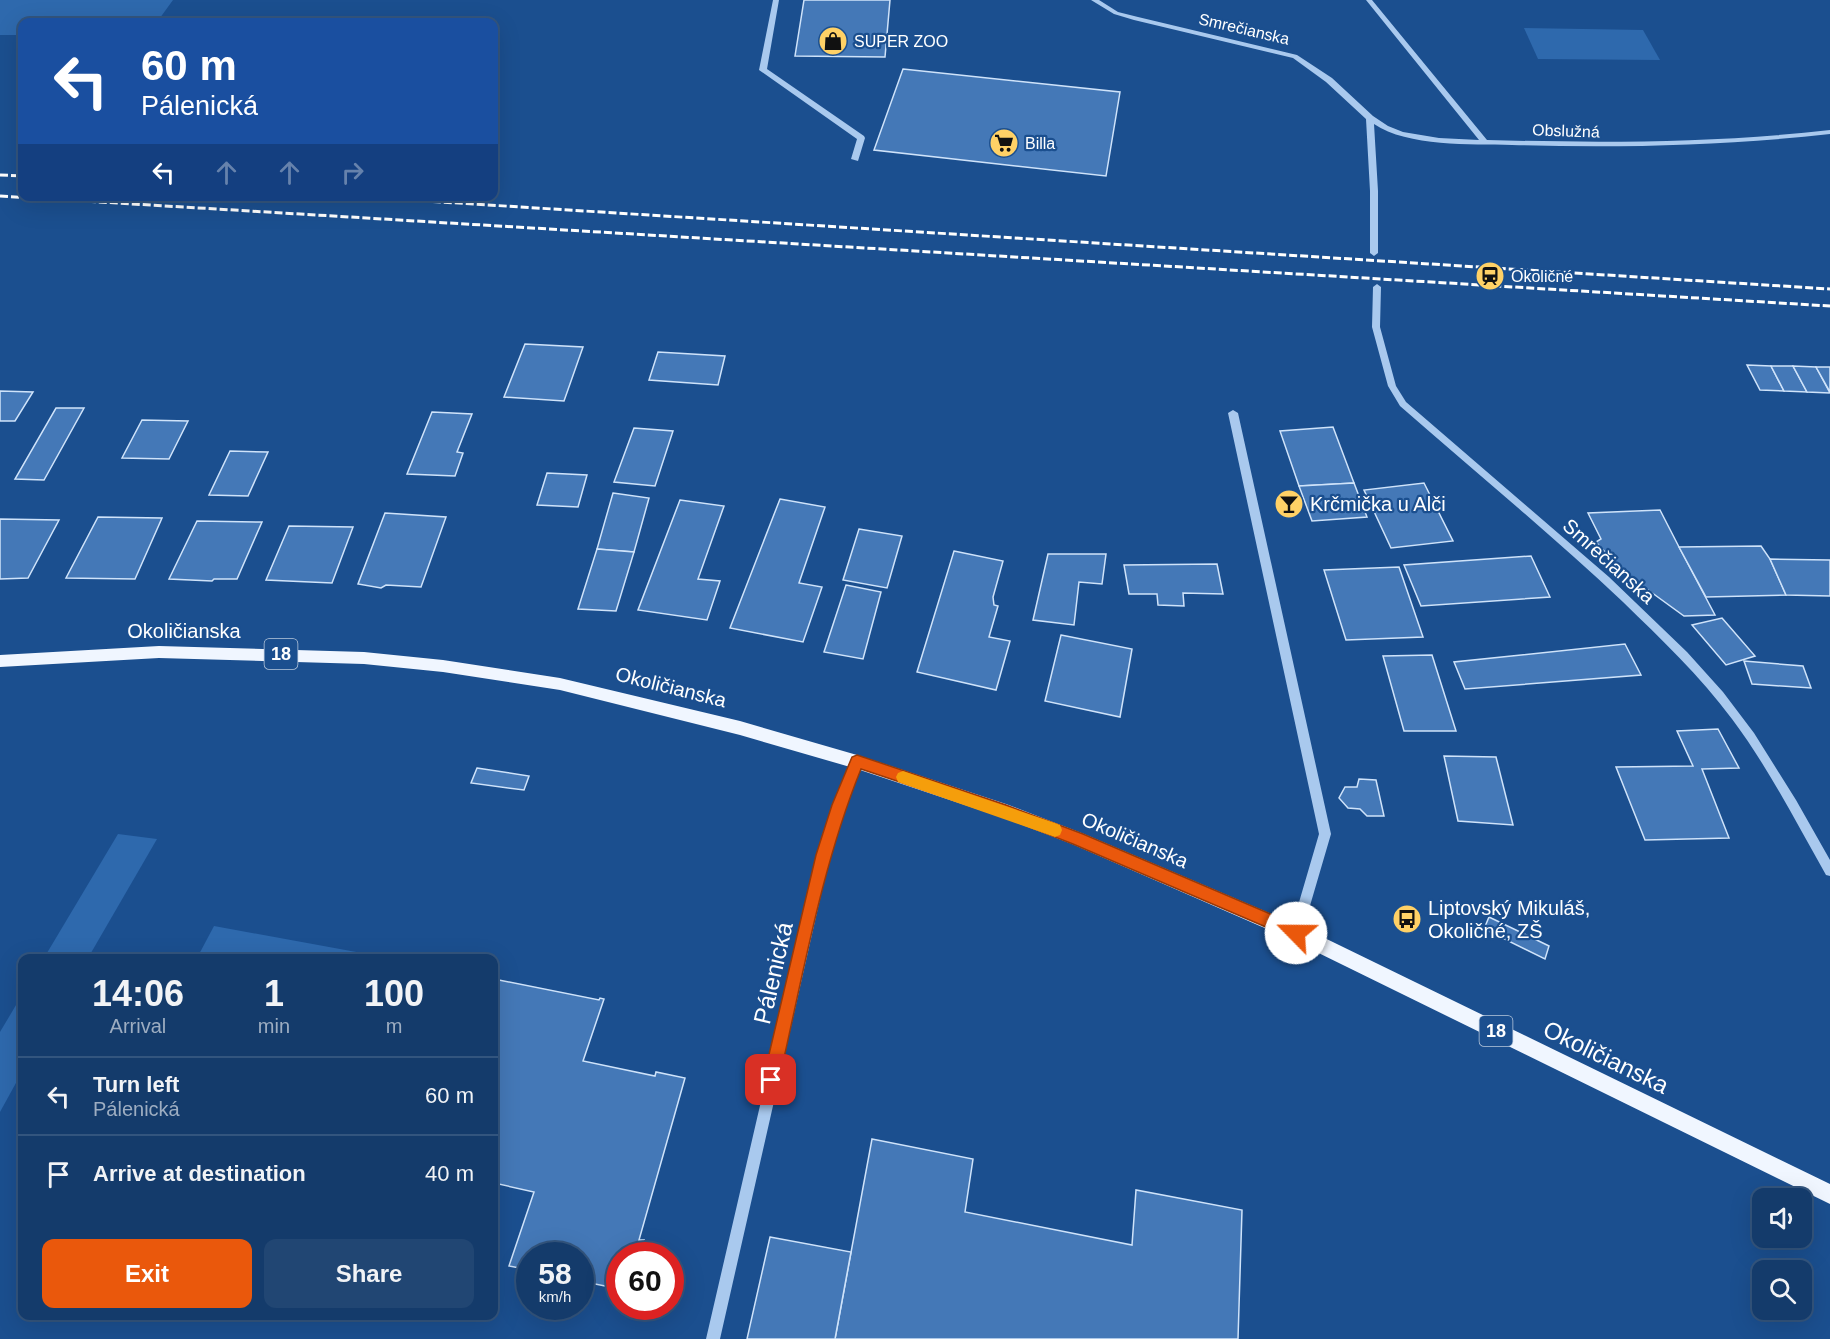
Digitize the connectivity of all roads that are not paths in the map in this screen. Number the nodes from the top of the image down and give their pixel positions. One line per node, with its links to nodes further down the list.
1 (776, 0): 7 (street)
2 (1094, 0): 4 (street, Smrečianska)
3 (1369, 0): 6 (street)
4 (1370, 118): 6 (street, Smrečianska); 8 (street)
5 (1830, 132): 6 (street, Obslužná)
6 (1485, 142)
7 (855, 159)
8 (1374, 253)
9 (1377, 287): 13 (street, Smrečianska)
10 (1233, 413): 14 (street)
11 (0, 661): 12 (main road, Okoličianska / 18)
12 (857, 762): 14 (main road, Okoličianska / 18); 16 (street, Pálenická)
13 (1830, 872)
14 (1296, 933): 15 (main road, Okoličianska / 18)
15 (1830, 1194)
16 (713, 1339)

